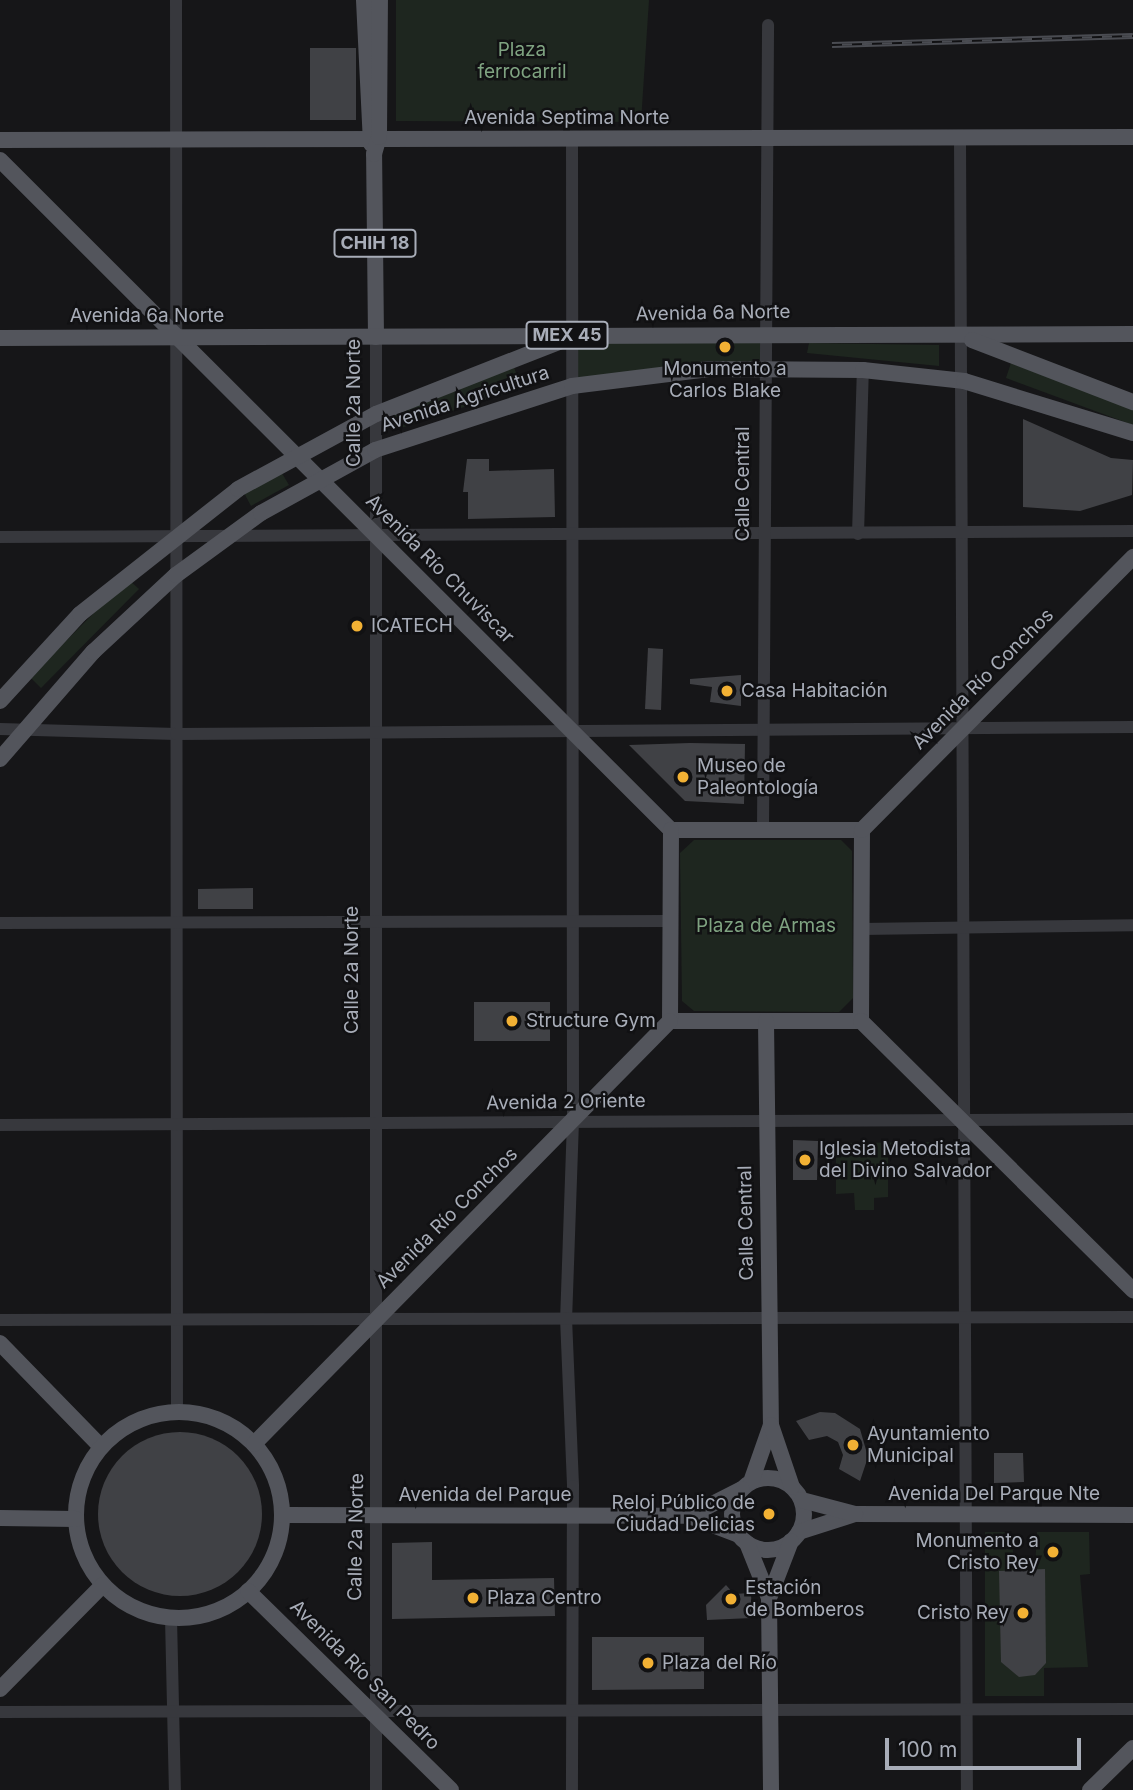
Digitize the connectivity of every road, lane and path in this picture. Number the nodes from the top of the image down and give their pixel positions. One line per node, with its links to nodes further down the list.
1 (176, 0): 6 (street)
2 (364, 0): 11 (main road, CHIH 18)
3 (380, 0): 11 (main road, CHIH 18)
4 (768, 25): 8 (street, Calle Central)
5 (1133, 137): 7 (main road, Avenida Septima Norte)
6 (175, 138): 9 (main road, Avenida Septima Norte); 11 (main road, Avenida Septima Norte); 17 (street)
7 (960, 138): 8 (main road, Avenida Septima Norte); 16 (street)
8 (766, 139): 10 (main road, Avenida Septima Norte); 13 (street, Calle Central)
9 (0, 140)
10 (572, 140): 11 (main road, Avenida Septima Norte); 15 (street)
11 (373, 141): 18 (main road, Calle 2a Norte / CHIH 18)
12 (0, 160): 17 (main road, Avenida Río Chuviscar)
13 (765, 332): 15 (main road, Avenida 6a Norte / MEX 45); 16 (main road, Avenida 6a Norte / MEX 45); 20 (street, Calle Central)
14 (1133, 334): 16 (main road, Avenida 6a Norte / MEX 45)
15 (575, 335): 18 (main road, Avenida 6a Norte / MEX 45); 23 (street); 25 (main road, Avenida Agricultura)
16 (962, 336): 22 (street); 24 (main road)
17 (177, 337): 18 (main road, Avenida 6a Norte / MEX 45); 19 (main road, Avenida 6a Norte / MEX 45); 28 (main road, Avenida Río Chuviscar); 33 (street)
18 (376, 337): 25 (street, Calle 2a Norte)
19 (0, 338)
20 (765, 366): 21 (main road, Avenida Agricultura); 23 (main road, Avenida Agricultura); 32 (street, Calle Central)
21 (863, 370): 22 (main road, Avenida Agricultura); 35 (street)
22 (964, 381): 26 (main road, Avenida Agricultura); 37 (street)
23 (572, 386): 27 (main road, Avenida Agricultura); 34 (street)
24 (1133, 402)
25 (376, 414): 27 (street, Calle 2a Norte); 28 (main road, Avenida Agricultura)
26 (1133, 433)
27 (375, 450): 29 (main road, Avenida Agricultura); 36 (street, Calle 2a Norte)
28 (295, 454): 29 (main road, Avenida Río Chuviscar); 33 (main road, Avenida Agricultura)
29 (319, 479): 31 (main road, Avenida Agricultura); 36 (main road, Avenida Río Chuviscar)
30 (1133, 531): 37 (street)
31 (235, 532): 33 (street); 36 (street); 40 (main road, Avenida Agricultura)
32 (764, 532): 34 (street); 35 (street); 47 (street, Calle Central)
33 (176, 534): 38 (street); 40 (street); 41 (main road, Avenida Agricultura)
34 (570, 534): 36 (street); 46 (street)
35 (858, 534): 37 (street)
36 (376, 535): 46 (main road, Avenida Río Chuviscar); 48 (street, Calle 2a Norte)
37 (964, 535): 42 (street)
38 (0, 537)
39 (1133, 558): 42 (main road, Avenida Río Conchos)
40 (176, 575): 45 (main road, Avenida Agricultura); 49 (street)
41 (0, 701)
42 (964, 727): 43 (street); 47 (street); 53 (main road, Avenida Río Conchos); 60 (street)
43 (1133, 727)
44 (0, 729): 45 (street)
45 (23, 730): 49 (street); 50 (main road, Avenida Agricultura)
46 (571, 730): 47 (street); 48 (street); 51 (main road, Avenida Río Chuviscar); 56 (street)
47 (764, 731): 52 (street, Calle Central)
48 (374, 733): 49 (street); 55 (street, Calle 2a Norte)
49 (176, 734): 58 (street)
50 (0, 759)
51 (671, 830): 52 (main road); 54 (main road)
52 (763, 830): 53 (main road)
53 (862, 830): 61 (main road)
54 (671, 921): 56 (street); 62 (main road)
55 (373, 922): 56 (street); 58 (street); 71 (street, Calle 2a Norte)
56 (571, 922): 67 (street)
57 (0, 923): 58 (street)
58 (175, 923): 68 (street)
59 (1133, 926): 60 (street)
60 (965, 928): 61 (street); 69 (street)
61 (862, 929): 64 (main road)
62 (670, 1021): 63 (main road); 67 (main road, Avenida Río Conchos)
63 (766, 1021): 64 (main road); 65 (main road, Calle Central)
64 (862, 1021): 69 (main road)
65 (766, 1118): 67 (street, Avenida 2 Oriente); 69 (street, Avenida 2 Oriente); 76 (main road, Calle Central)
66 (1133, 1119): 69 (street, Avenida 2 Oriente)
67 (573, 1121): 71 (street, Avenida 2 Oriente); 74 (main road, Avenida Río Conchos); 75 (street)
68 (175, 1122): 70 (street, Avenida 2 Oriente); 71 (street, Avenida 2 Oriente); 78 (street)
69 (964, 1122): 72 (main road); 77 (street)
70 (0, 1125)
71 (372, 1126): 74 (street, Calle 2a Norte)
72 (1133, 1290)
73 (1133, 1317): 77 (street)
74 (378, 1318): 75 (street); 78 (street); 83 (main road, Avenida Río Conchos); 91 (street, Calle 2a Norte)
75 (566, 1318): 76 (street); 92 (street)
76 (769, 1318): 77 (street); 82 (main road, Calle Central)
77 (969, 1318): 94 (street)
78 (177, 1319): 79 (street); 81 (street)
79 (0, 1320)
80 (0, 1343): 84 (main road)
81 (177, 1411): 83 (main road); 84 (main road)
82 (771, 1424): 85 (main road); 86 (main road)
83 (254, 1444): 89 (main road)
84 (101, 1447): 96 (main road)
85 (746, 1486): 86 (main road); 93 (main road); 98 (main road)
86 (792, 1487): 87 (main road)
87 (802, 1500): 88 (main road); 97 (main road)
88 (855, 1514): 94 (main road, Avenida Del Parque Nte); 97 (main road)
89 (282, 1515): 91 (main road, Avenida del Parque); 100 (main road)
90 (1133, 1515): 94 (main road, Avenida Del Parque Nte)
91 (378, 1516): 92 (main road, Avenida del Parque); 110 (street, Calle 2a Norte)
92 (573, 1516): 93 (main road, Avenida del Parque); 107 (street)
93 (689, 1516): 98 (main road)
94 (966, 1516): 104 (street)
95 (0, 1518): 96 (main road)
96 (76, 1519): 99 (main road)
97 (795, 1537): 98 (main road); 101 (main road)
98 (743, 1539): 101 (main road)
99 (103, 1585): 102 (main road); 103 (main road)
100 (248, 1591): 102 (main road); 110 (main road, Avenida Río San Pedro)
101 (769, 1598): 105 (main road)
102 (172, 1618): 108 (street)
103 (0, 1689)
104 (966, 1707): 105 (street); 106 (street); 117 (street)
105 (771, 1709): 107 (street); 116 (main road)
106 (1133, 1709)
107 (571, 1710): 110 (street); 115 (street)
108 (173, 1711): 109 (street); 110 (street); 112 (street)
109 (0, 1712)
110 (374, 1714): 113 (street, Calle 2a Norte); 114 (main road, Avenida Río San Pedro)
111 (1133, 1748): 118 (main road)
112 (175, 1790)
113 (376, 1790)
114 (451, 1790)
115 (572, 1790)
116 (771, 1790)
117 (967, 1790)
118 (1090, 1790)

